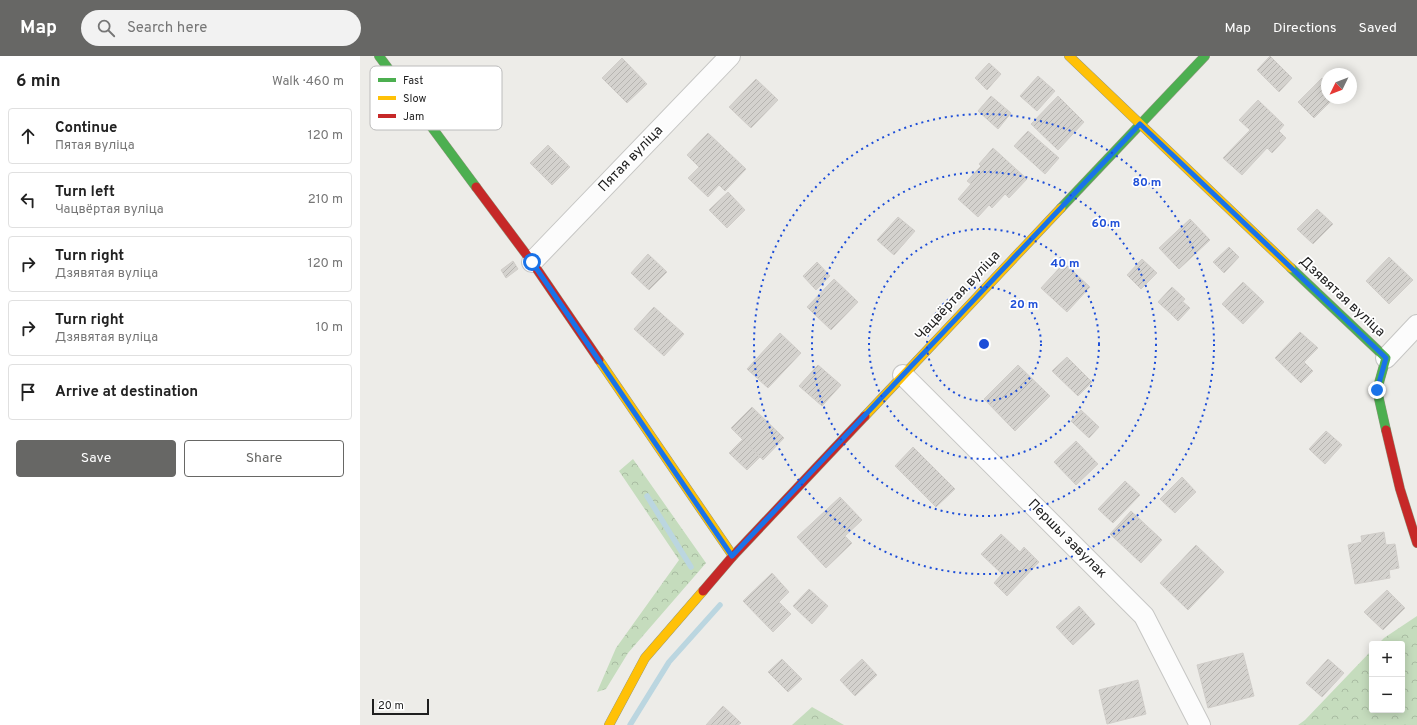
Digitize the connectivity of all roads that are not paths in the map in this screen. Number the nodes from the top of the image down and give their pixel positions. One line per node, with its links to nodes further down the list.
1 (379, 56): 5 (street)
2 (730, 56): 8 (street, Пятая вуліца)
3 (1069, 56): 6 (street, Дзявятая вуліца)
4 (1205, 56): 6 (street, Чацвёртая вуліца)
5 (386, 66)
6 (1140, 124): 10 (street, Дзявятая вуліца); 11 (street, Чацвёртая вуліца)
7 (434, 130): 8 (street)
8 (532, 262): 13 (street)
9 (1417, 325): 10 (street)
10 (1386, 358): 12 (street, Дзявятая вуліца)
11 (903, 375): 13 (street, Чацвёртая вуліца); 15 (street, Першы завулак)
12 (1417, 543)
13 (732, 556): 14 (street, Чацвёртая вуліца)
14 (608, 725)
15 (1200, 725)

